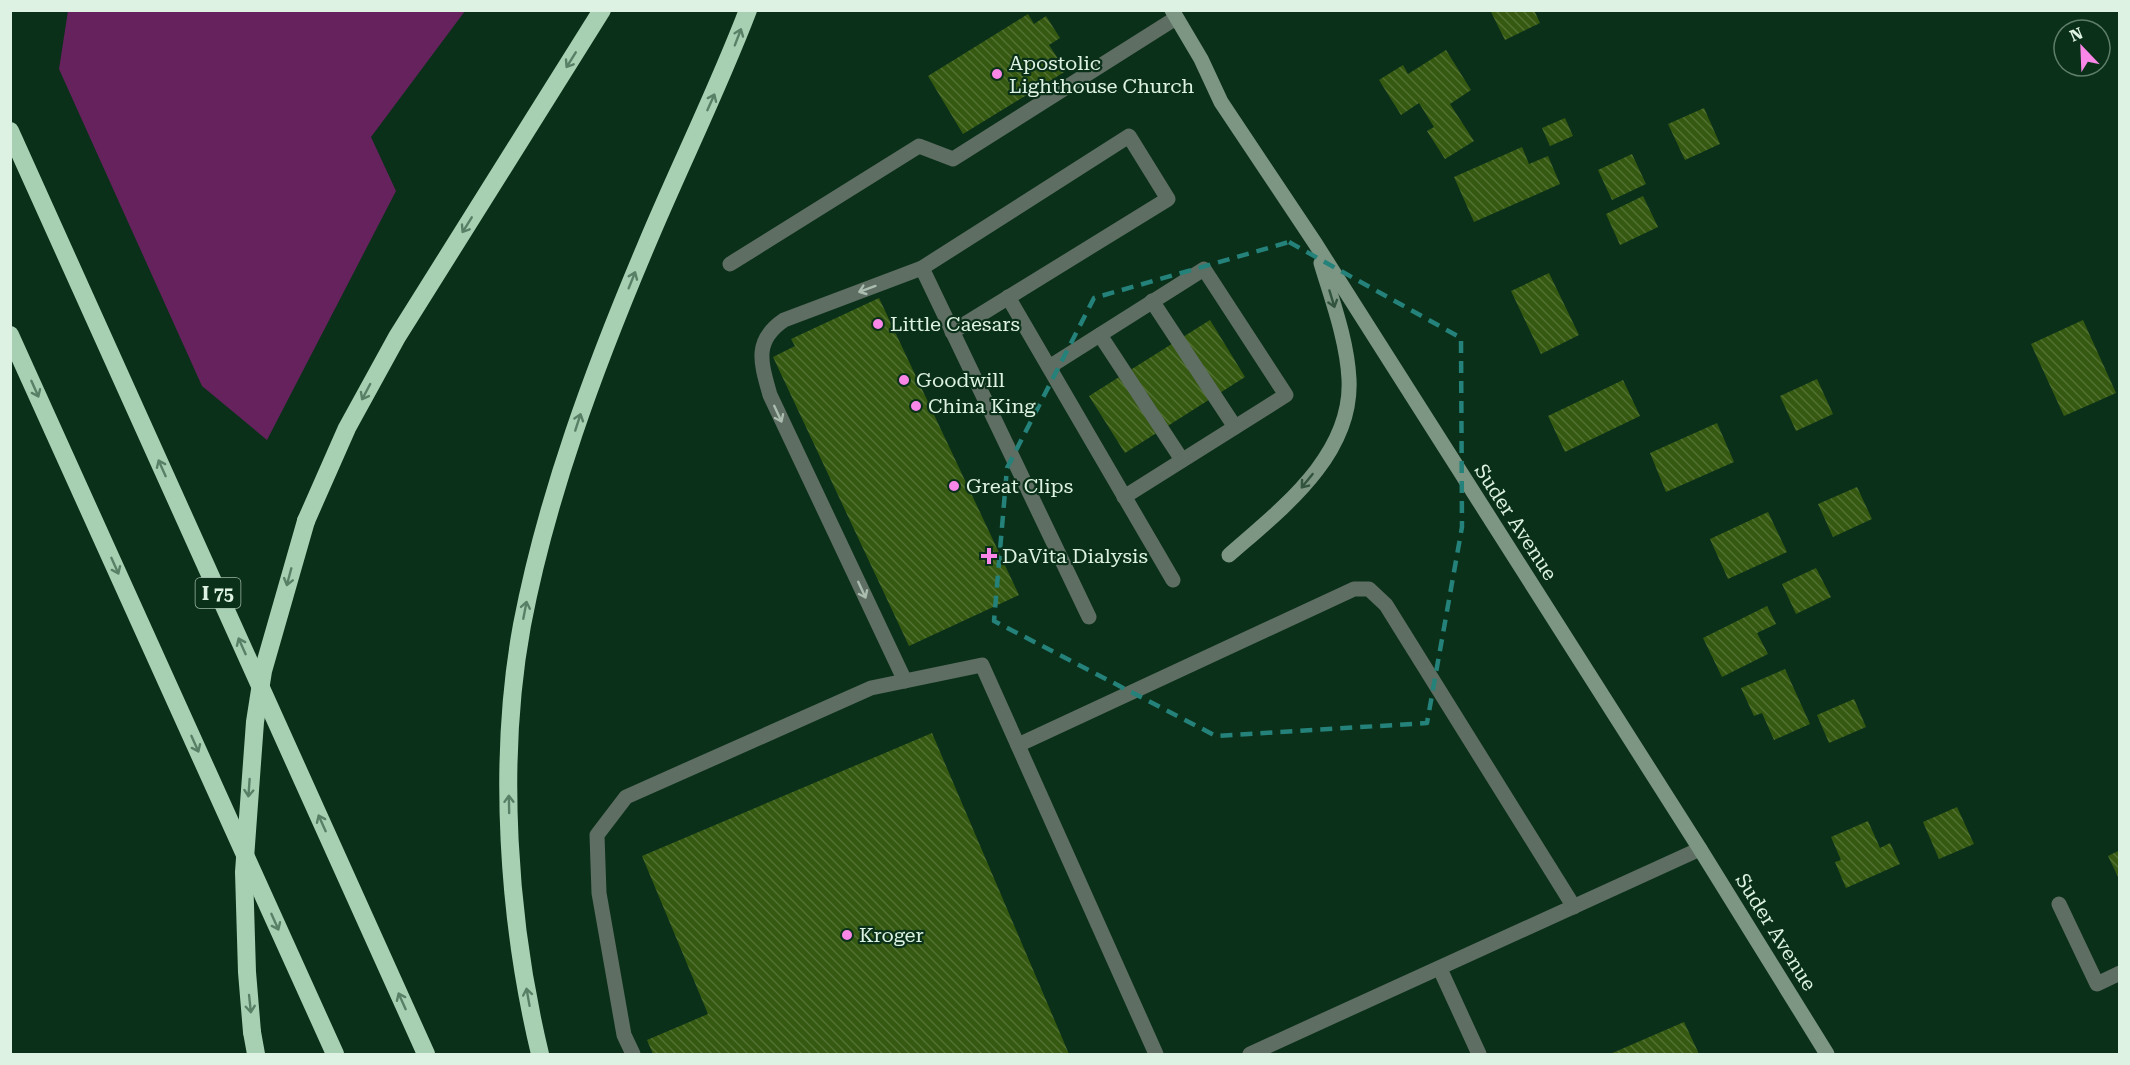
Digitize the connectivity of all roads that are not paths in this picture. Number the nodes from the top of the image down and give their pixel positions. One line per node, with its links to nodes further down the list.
1 (602, 10): 27 (highway, one-way to 27, bridge)
2 (748, 10): 30 (highway, one-way to 2)
3 (1174, 14): 5 (street, Suder Avenue); 6 (lane)
4 (10, 131): 29 (highway, I 75, one-way to 4)
5 (1315, 243): 17 (street, one-way to 17); 22 (street, Suder Avenue)
6 (730, 264)
7 (922, 268): 8 (lane); 10 (lane); 20 (lane, one-way to 20)
8 (1008, 297): 10 (lane); 13 (lane)
9 (1152, 301): 12 (lane); 14 (lane); 14 (lane)
10 (952, 332): 19 (lane)
11 (10, 335): 28 (highway, one-way to 28)
12 (1100, 335): 13 (lane); 15 (lane)
13 (1048, 367): 16 (lane)
14 (1235, 427): 15 (lane)
15 (1182, 460): 16 (lane)
16 (1124, 497): 18 (lane)
17 (1229, 555)
18 (1173, 580)
19 (1089, 617)
20 (905, 681): 21 (lane); 31 (lane)
21 (1018, 745): 24 (lane); 32 (lane)
22 (1700, 849): 24 (lane); 35 (street, Suder Avenue)
23 (2059, 904): 26 (lane)
24 (1574, 907): 25 (lane)
25 (1440, 969): 33 (lane); 34 (lane)
26 (2120, 973)
27 (256, 1054)
28 (335, 1054)
29 (426, 1054)
30 (540, 1054)
31 (633, 1054)
32 (1156, 1054)
33 (1250, 1054)
34 (1479, 1054)
35 (1827, 1054)

